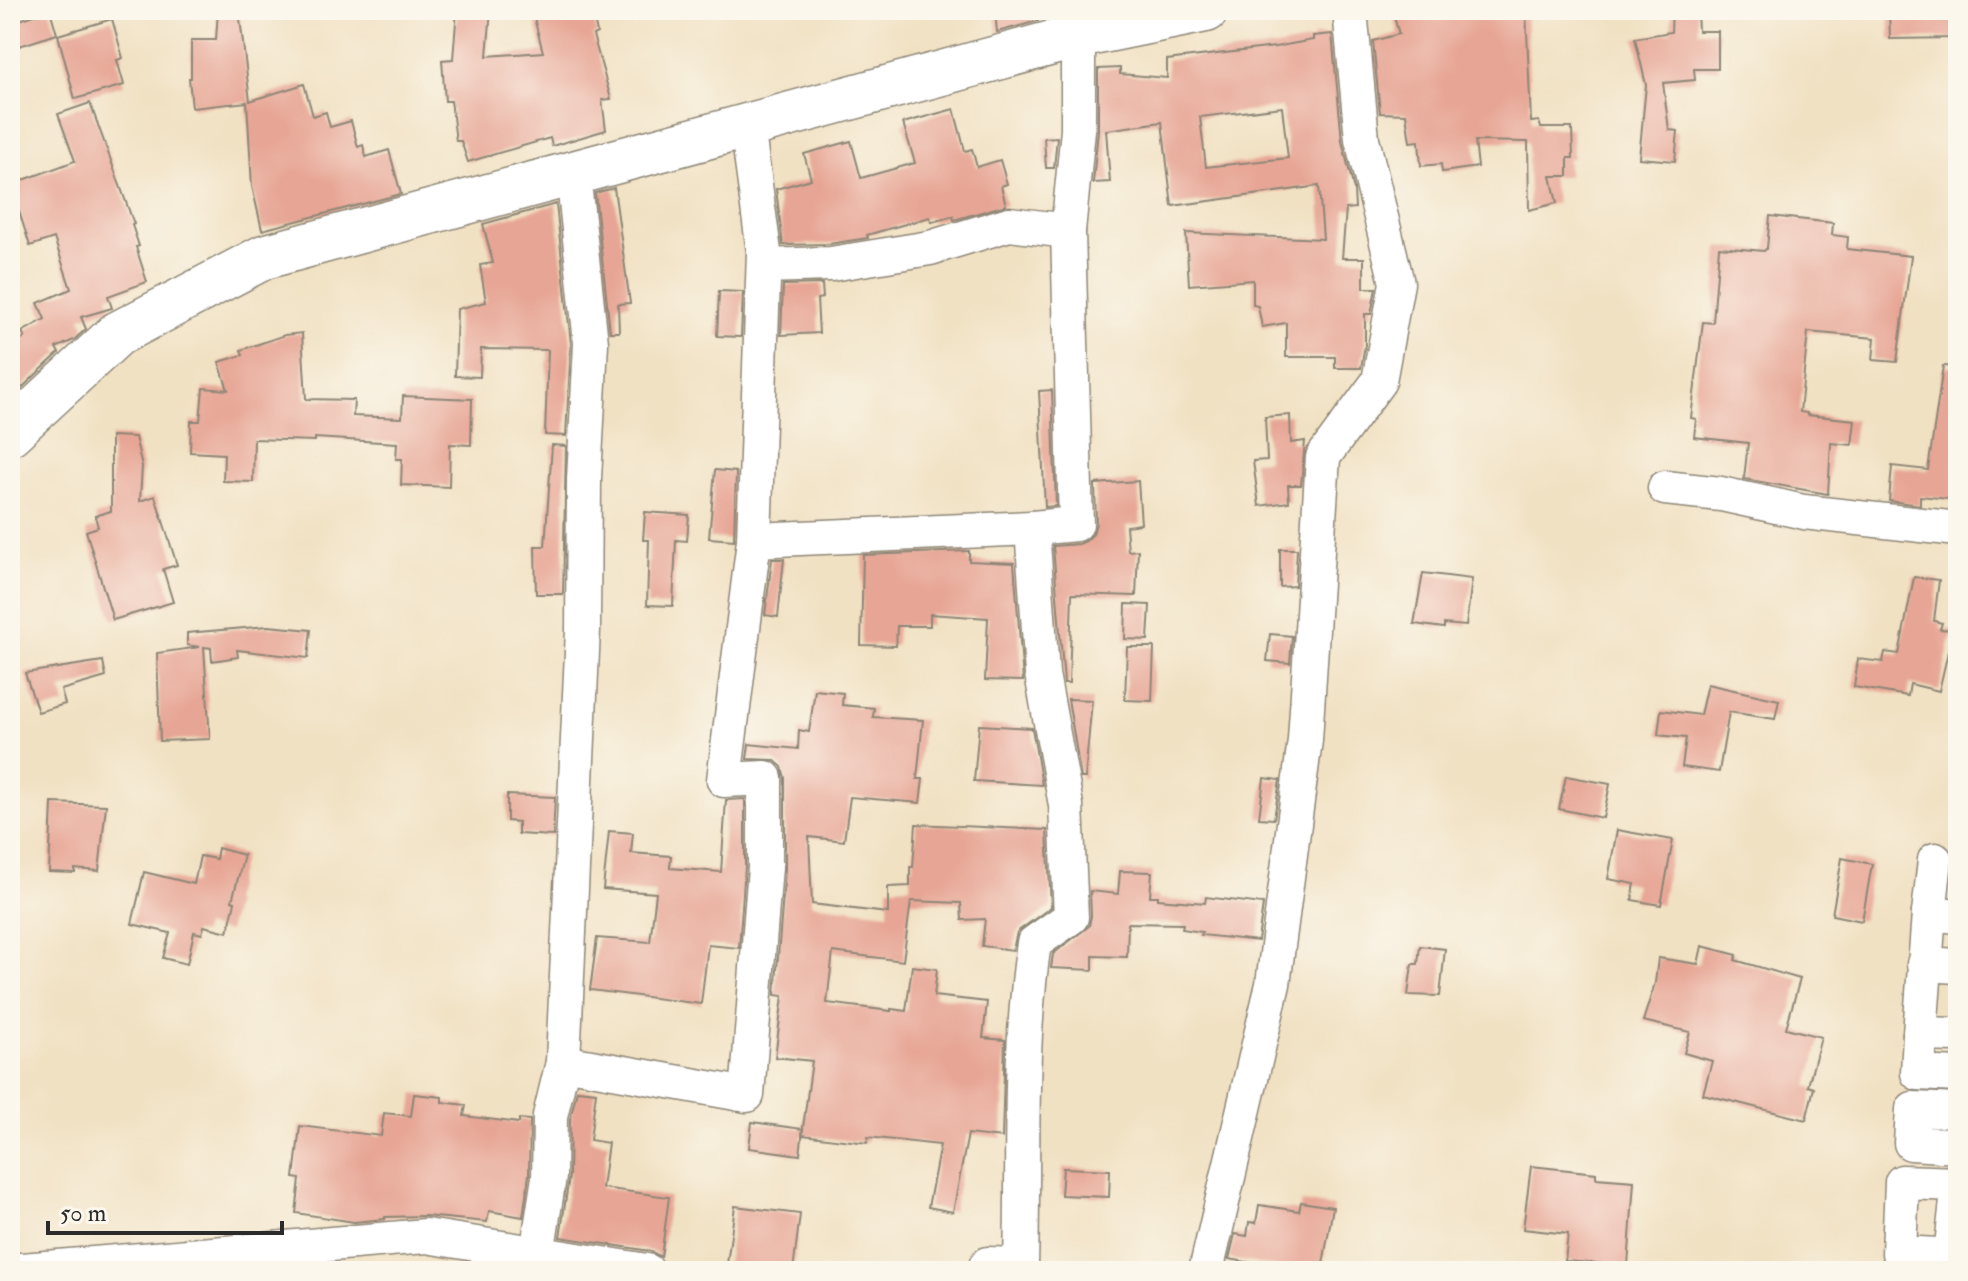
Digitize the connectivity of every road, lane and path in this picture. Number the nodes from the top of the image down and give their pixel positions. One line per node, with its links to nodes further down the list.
1 (1206, 10): 3 (street)
2 (1350, 10): 36 (street)
3 (1078, 36): 4 (street); 6 (street)
4 (747, 125): 5 (street); 7 (street)
5 (573, 173): 8 (street); 19 (street)
6 (1068, 231): 7 (street); 10 (street)
7 (764, 266): 12 (street)
8 (10, 433)
9 (1665, 488): 11 (street)
10 (1032, 528): 12 (street); 35 (street)
11 (1958, 529)
12 (754, 540): 19 (street)
13 (1935, 860): 14 (street)
14 (1943, 915): 15 (street)
15 (1924, 964): 16 (street); 17 (street)
16 (1958, 966)
17 (1920, 1034): 18 (street); 20 (street)
18 (1958, 1035)
19 (563, 1062): 32 (street)
20 (1918, 1073): 21 (street); 22 (street)
21 (1958, 1075)
22 (1913, 1109): 23 (street); 24 (street)
23 (1958, 1111)
24 (1911, 1143): 25 (street); 26 (street)
25 (1958, 1146)
26 (1902, 1182): 27 (street); 29 (street)
27 (1958, 1184)
28 (1957, 1210): 29 (street); 30 (street)
29 (1900, 1216): 30 (street)
30 (1954, 1255)
31 (309, 1258): 32 (street); 33 (street)
32 (548, 1260): 34 (street)
33 (10, 1271)
34 (647, 1271)
35 (984, 1271)
36 (1206, 1271)

